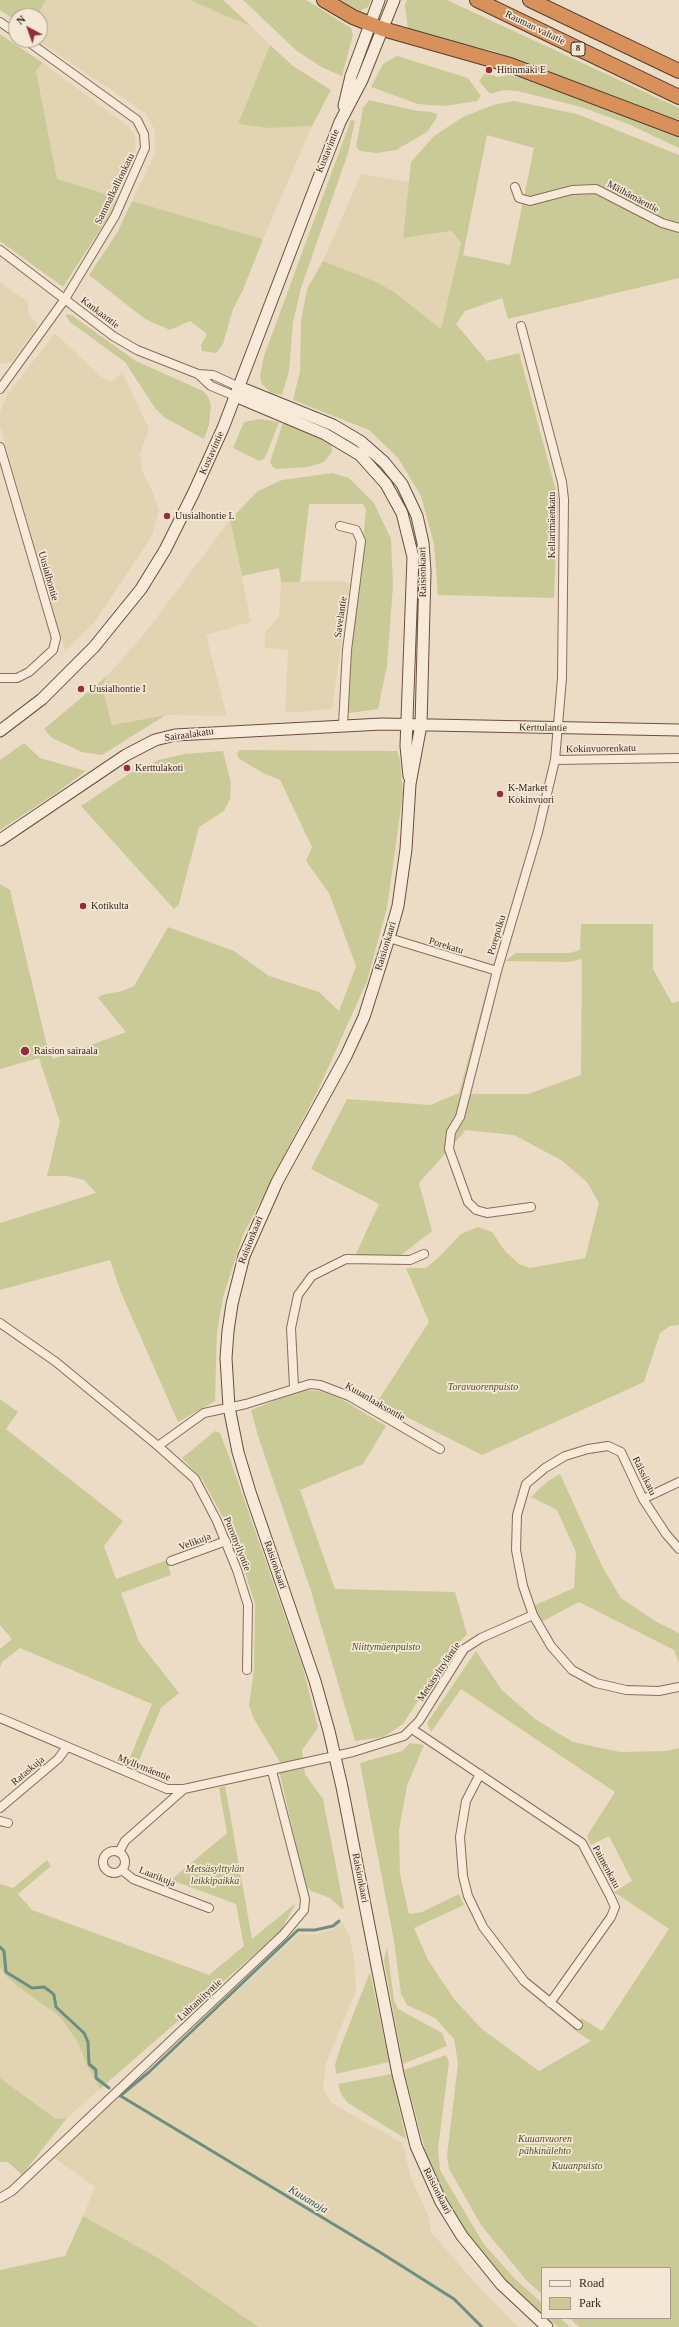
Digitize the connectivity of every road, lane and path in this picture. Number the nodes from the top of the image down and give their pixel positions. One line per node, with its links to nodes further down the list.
1 (324, 0): 6 (highway)
2 (379, 0): 6 (main road, Kustavintie)
3 (394, 0): 7 (main road, Kustavintie)
4 (477, 0): 10 (highway, Rauman valtatie / 8)
5 (530, 0): 9 (highway, 8)
6 (369, 24): 7 (highway); 11 (main road, Kustavintie)
7 (383, 29): 11 (main road, Kustavintie); 12 (highway)
8 (37, 48): 16 (street, Sammalkallionkatu)
9 (679, 71)
10 (679, 97)
11 (340, 122): 19 (main road, Kustavintie)
12 (679, 129)
13 (515, 187): 14 (street, Mäihämäentie)
14 (679, 228)
15 (0, 250): 16 (street, Kankaantie)
16 (65, 299): 18 (street); 19 (street, Kankaantie)
17 (521, 326): 26 (street, Kellarimäenkatu)
18 (0, 389)
19 (237, 392): 24 (main road, Raisionkaari); 25 (main road, Raisionkaari); 28 (main road, Kustavintie)
20 (0, 446): 22 (street, Uusialhontie)
21 (340, 526): 23 (street, Savelantie)
22 (0, 678)
23 (343, 725): 24 (main road, Sairaalakatu); 32 (main road, Sairaalakatu)
24 (406, 725): 25 (main road, Kerttulantie); 31 (main road, Raisionkaari)
25 (421, 725): 26 (main road, Kerttulantie); 31 (main road, Raisionkaari)
26 (558, 728): 27 (main road, Kerttulantie); 30 (street, Kokinvuorenkatu)
27 (679, 730)
28 (0, 731)
29 (679, 758): 30 (street, Kokinvuorenkatu)
30 (555, 760): 34 (street, Porepolku)
31 (410, 784): 33 (main road, Raisionkaari)
32 (0, 840)
33 (389, 938): 34 (street, Porekatu); 39 (main road, Raisionkaari)
34 (497, 971): 35 (street, Porepolku)
35 (531, 1207)
36 (424, 1254): 38 (street)
37 (0, 1323): 40 (street, Puromyllyntie)
38 (294, 1387): 39 (street, Kuuanlaaksontie); 41 (street, Kuuanlaaksontie)
39 (229, 1407): 40 (street); 53 (main road, Raisionkaari)
40 (158, 1446): 44 (street, Puromyllyntie)
41 (440, 1449)
42 (679, 1482): 43 (street)
43 (643, 1499): 45 (street, Rälssikatu); 47 (street, Rälssikatu)
44 (226, 1541): 46 (street, Velikuja); 48 (street, Puromyllyntie)
45 (679, 1549)
46 (170, 1561)
47 (533, 1615): 49 (street); 51 (street, Metsäsylttyläntie)
48 (247, 1670)
49 (679, 1687)
50 (0, 1718): 52 (street, Myllymäentie)
51 (412, 1729): 53 (street, Metsäsylttyläntie); 55 (street, Paimenkatu)
52 (67, 1747): 56 (street, Myllymäentie); 57 (street, Rataskuja)
53 (335, 1756): 54 (street, Myllymäentie); 64 (main road, Raisionkaari)
54 (272, 1771): 56 (street, Myllymäentie); 63 (street, Luhtaniityntie)
55 (480, 1774): 61 (street); 61 (street, Paimenkatu)
56 (184, 1789): 58 (street)
57 (0, 1808)
58 (119, 1852): 59 (street); 59 (street)
59 (122, 1870): 60 (street, Laarikuja)
60 (209, 1908)
61 (550, 2003): 62 (street)
62 (578, 2025)
63 (0, 2198)
64 (547, 2327)

